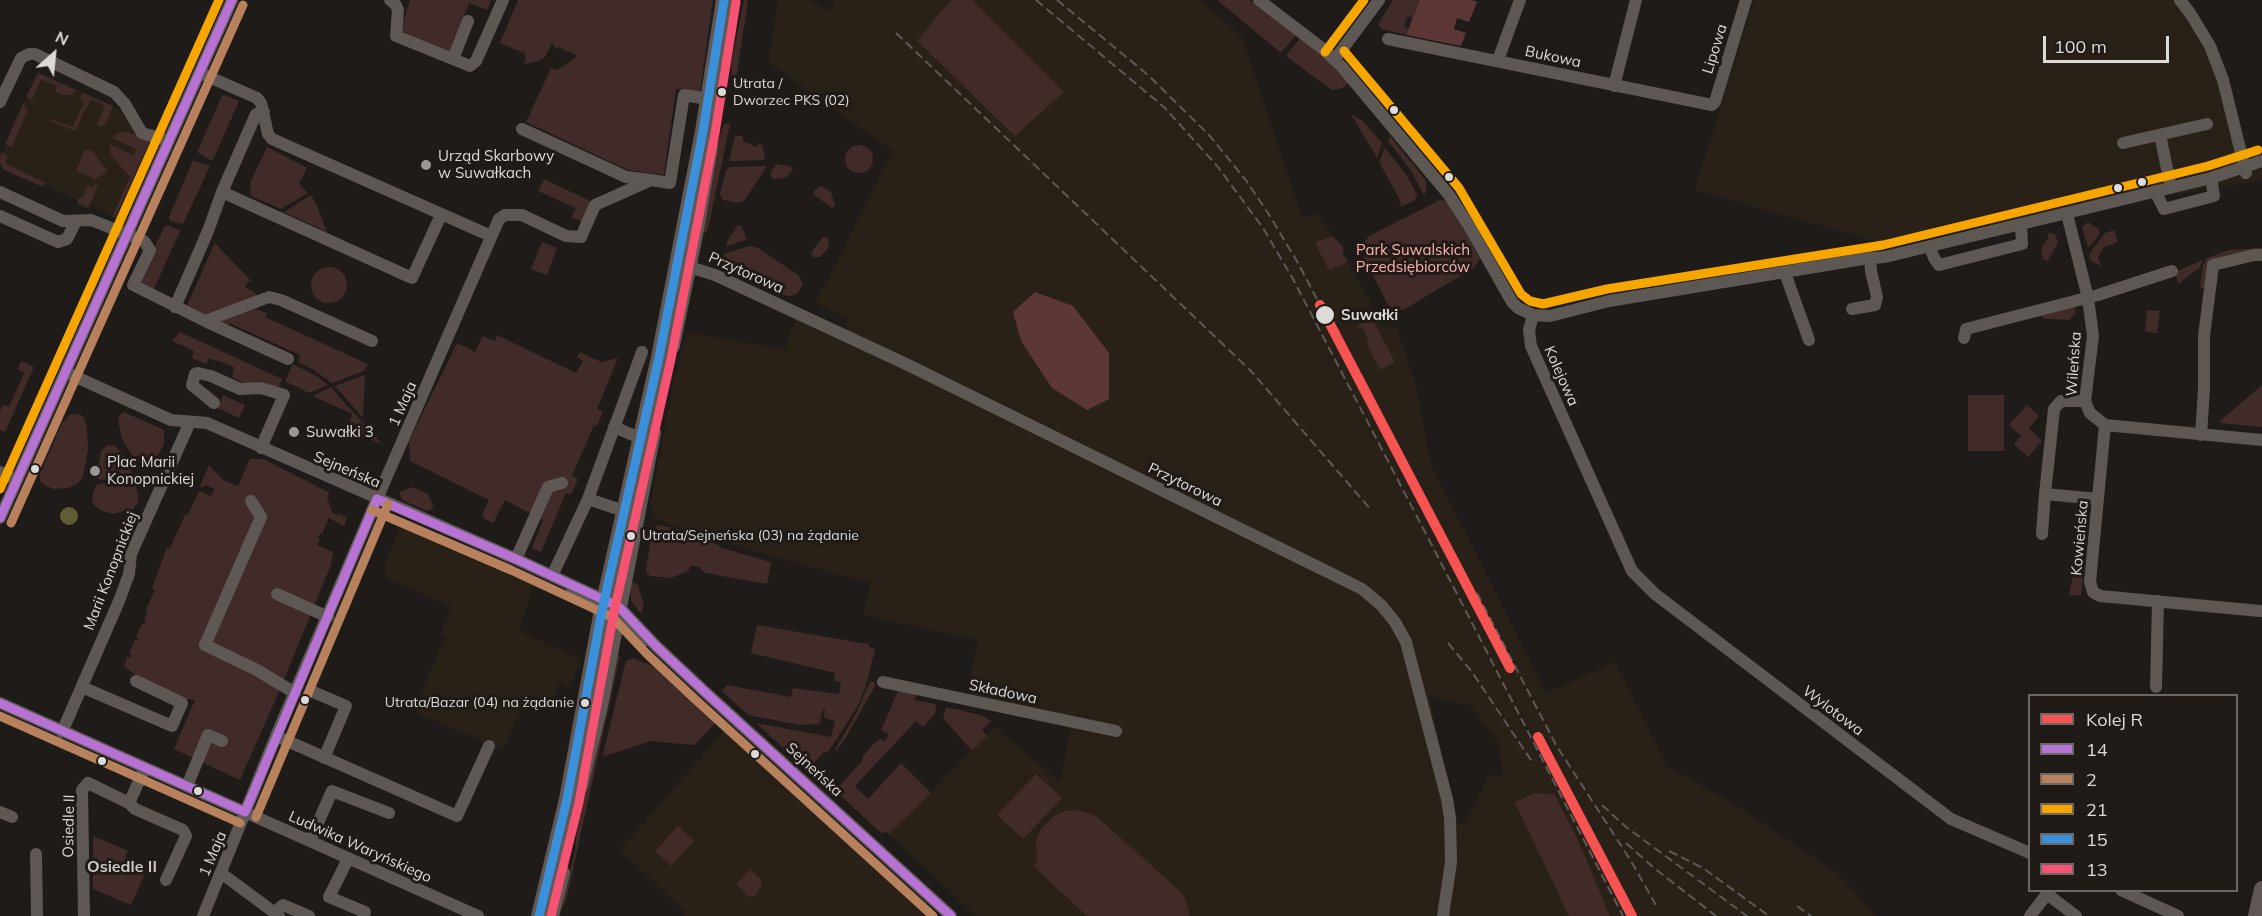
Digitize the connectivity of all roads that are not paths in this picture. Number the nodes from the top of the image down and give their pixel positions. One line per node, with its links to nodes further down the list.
1 (232, 0): 17 (street)
2 (390, 0): 14 (street)
3 (503, 0): 14 (street)
4 (724, 0): 19 (main road)
5 (735, 0): 47 (main road)
6 (1259, 0): 15 (street)
7 (1379, 0): 15 (street)
8 (1520, 0): 16 (street)
9 (1636, 0): 18 (street)
10 (1746, 0): 21 (street, Lipowa)
11 (2180, 0): 30 (street)
12 (468, 21): 14 (street)
13 (1388, 39): 16 (street, Bukowa)
14 (453, 59)
15 (1335, 59): 53 (street)
16 (1498, 60): 18 (street, Bukowa)
17 (200, 73): 22 (street); 26 (street)
18 (1614, 86): 21 (street, Bukowa)
19 (708, 99): 32 (street); 47 (main road)
20 (0, 102): 26 (street)
21 (1712, 105)
22 (264, 112): 36 (street); 38 (street)
23 (2207, 124): 25 (street)
24 (522, 129): 32 (street)
25 (2160, 135): 27 (street); 33 (street)
26 (169, 141): 42 (street)
27 (2123, 144)
28 (2262, 161): 30 (street)
29 (2262, 169): 30 (street)
30 (2245, 170): 31 (street)
31 (2211, 178): 33 (street); 34 (street)
32 (651, 180): 43 (street, 1 Maja)
33 (2170, 188): 34 (street)
34 (2156, 191): 37 (street)
35 (0, 192): 40 (street)
36 (222, 192): 38 (street); 51 (street)
37 (2067, 214): 41 (street); 50 (street, Wileńska)
38 (441, 215): 43 (street)
39 (0, 216): 40 (street)
40 (76, 221): 42 (street)
41 (2021, 224): 44 (street); 44 (street)
42 (128, 234): 51 (street); 60 (street)
43 (491, 236): 74 (street, 1 Maja)
44 (1930, 247): 46 (street)
45 (2262, 255): 66 (street)
46 (1870, 258): 49 (street); 52 (street)
47 (682, 265): 67 (main road); 80 (main road); 134 (street, Przytorowa)
48 (2172, 271): 50 (street)
49 (1785, 273): 53 (street); 56 (street)
50 (2088, 298): 55 (street); 61 (street, Wileńska)
51 (175, 307): 54 (street)
52 (1852, 309)
53 (1533, 315): 83 (street, Kolejowa)
54 (205, 321): 57 (street); 59 (street)
55 (1964, 338)
56 (1809, 340)
57 (372, 341)
58 (642, 352): 65 (street)
59 (288, 359)
60 (65, 372): 63 (street, Sejneńska); 71 (street)
61 (2085, 401): 64 (street, Wileńska); 73 (street)
62 (214, 403): 69 (street)
63 (190, 422): 69 (street, Sejneńska); 95 (street, Marii Konopnickiej)
64 (2105, 425): 66 (street); 76 (street, Kowieńska)
65 (614, 427): 67 (street); 75 (street)
66 (2201, 435): 68 (street)
67 (640, 438): 78 (main road)
68 (2262, 440)
69 (261, 448): 74 (street, Sejneńska)
70 (0, 472): 71 (street)
71 (17, 480): 79 (street)
72 (562, 483): 82 (street)
73 (2045, 494): 76 (street); 81 (street)
74 (377, 499): 82 (street, Sejneńska); 89 (street, 1 Maja)
75 (588, 499): 78 (street); 84 (street)
76 (2098, 500): 86 (street, Kowieńska)
77 (251, 501): 98 (street)
78 (624, 511): 80 (main road)
79 (0, 518)
80 (627, 532): 87 (main road)
81 (2042, 534)
82 (516, 559): 84 (street, Sejneńska)
83 (1632, 571): 114 (street, Wylotowa)
84 (552, 576): 87 (street, Sejneńska)
85 (277, 594): 89 (street)
86 (2158, 601): 88 (street, Kowieńska); 96 (street)
87 (610, 609): 90 (street, Sejneńska); 91 (main road); 92 (street, Sejneńska); 131 (main road)
88 (2260, 611)
89 (328, 617): 98 (street, 1 Maja)
90 (634, 633): 91 (street); 92 (street, Sejneńska)
91 (611, 645): 132 (main road)
92 (656, 646): 133 (street, Sejneńska)
93 (136, 681): 95 (street)
94 (883, 682): 100 (street, Składowa)
95 (82, 687): 101 (street, Marii Konopnickiej)
96 (2156, 687)
97 (311, 692): 105 (street)
98 (294, 693): 102 (street, 1 Maja)
99 (0, 703): 101 (street, Ludwika Waryńskiego)
100 (1116, 731)
101 (62, 732): 106 (street, Ludwika Waryńskiego)
102 (276, 736): 105 (street); 110 (street, 1 Maja)
103 (222, 741): 107 (street)
104 (489, 746): 105 (street)
105 (324, 758)
106 (145, 768): 107 (street, Ludwika Waryńskiego); 108 (street)
107 (187, 786): 110 (street, Ludwika Waryńskiego)
108 (129, 803): 118 (street, Osiedle II); 125 (street, Osiedle II)
109 (0, 812): 112 (street)
110 (245, 812): 113 (street, Ludwika Waryńskiego); 117 (street, 1 Maja)
111 (389, 813): 113 (street)
112 (12, 817)
113 (310, 841): 116 (street, Ludwika Waryńskiego)
114 (2028, 852)
115 (36, 854): 124 (street)
116 (348, 859): 129 (street); 130 (street, Ludwika Waryńskiego)
117 (221, 873): 122 (street); 126 (street, 1 Maja)
118 (166, 880)
119 (2262, 889): 138 (main road)
120 (2048, 892): 135 (street); 136 (street)
121 (2123, 892): 137 (street)
122 (264, 903): 123 (street); 127 (street)
123 (277, 914): 128 (street)
124 (37, 916)
125 (84, 916)
126 (203, 916)
127 (259, 916)
128 (309, 916)
129 (363, 916)
130 (478, 916)
131 (539, 916)
132 (551, 916)
133 (951, 916)
134 (1443, 916)
135 (2030, 916)
136 (2076, 916)
137 (2178, 916)
138 (2256, 916)

